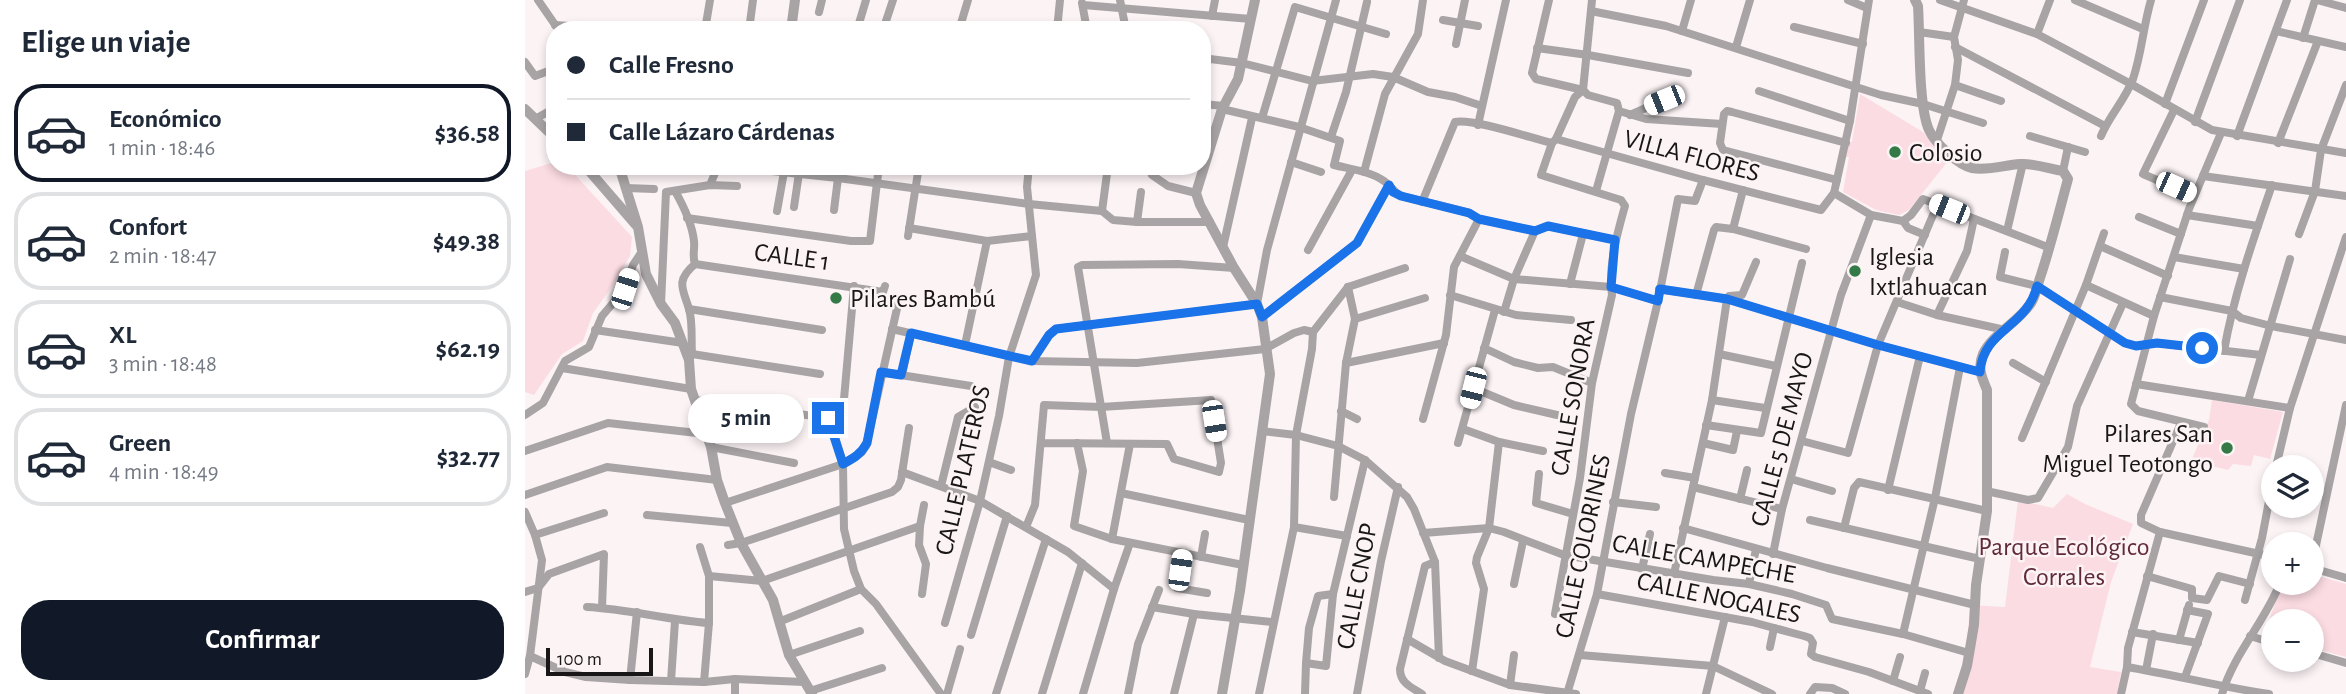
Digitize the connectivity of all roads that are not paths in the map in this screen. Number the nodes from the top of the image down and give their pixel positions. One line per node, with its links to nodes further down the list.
1 (538, 0): 41 (street)
2 (710, 0): 42 (street)
3 (754, 0): 43 (street)
4 (795, 0): 44 (street)
5 (822, 0): 36 (street)
6 (866, 0): 45 (street)
7 (893, 0): 46 (street)
8 (968, 0): 47 (street)
9 (1060, 0): 48 (street)
10 (1215, 0): 37 (street)
11 (1255, 0): 39 (street)
12 (1336, 0): 38 (street)
13 (1423, 0): 77 (street)
14 (1465, 0): 50 (street)
15 (1506, 0): 90 (street)
16 (1549, 0): 68 (street)
17 (1691, 0): 55 (street)
18 (1750, 0): 65 (street)
19 (1847, 0): 34 (street)
20 (1915, 0): 57 (street)
21 (1940, 0): 32 (street)
22 (2050, 0): 59 (street)
23 (2075, 0): 54 (street)
24 (2151, 0): 54 (street)
25 (2204, 0): 88 (street)
26 (2240, 0): 102 (street)
27 (2287, 0): 56 (street)
28 (2316, 0): 35 (street); 61 (street)
29 (1082, 2): 33 (street); 49 (street)
30 (1367, 2): 52 (street)
31 (1590, 3): 55 (street); 69 (street)
32 (1963, 3): 59 (street); 60 (street)
33 (1120, 4): 37 (street)
34 (1868, 4): 64 (street)
35 (2346, 8)
36 (819, 12)
37 (1212, 16): 39 (street)
38 (1331, 18): 52 (street); 73 (street); 78 (street)
39 (1251, 19): 72 (street)
40 (1443, 20): 50 (street)
41 (552, 21)
42 (706, 21)
43 (750, 21)
44 (792, 21)
45 (860, 21)
46 (889, 21)
47 (962, 21)
48 (1058, 21)
49 (1085, 21)
50 (1460, 23): 51 (street); 63 (street)
51 (1478, 26)
52 (1361, 27): 58 (street); 76 (street)
53 (1794, 27): 64 (street)
54 (2143, 29): 79 (street)
55 (1682, 31): 65 (street)
56 (2276, 31): 61 (street); 113 (street)
57 (1919, 32): 60 (street); 87 (street)
58 (1386, 34)
59 (2037, 34): 79 (street)
60 (1954, 37): 66 (street)
61 (2303, 38): 62 (street)
62 (2318, 41): 67 (street); 118 (street)
63 (1456, 44)
64 (1863, 44): 82 (street)
65 (1736, 47): 82 (street)
66 (1955, 47): 80 (street); 106 (street)
67 (2346, 47)
68 (1537, 48): 69 (street); 83 (street)
69 (1588, 55): 75 (street); 83 (street)
70 (1211, 59): 72 (street)
71 (525, 62): 74 (street)
72 (1241, 63): 73 (street); 91 (street)
73 (1276, 71): 78 (street); 99 (street)
74 (546, 73)
75 (1688, 73)
76 (1349, 76): 77 (street); 78 (street); 114 (street)
77 (1392, 77): 90 (street); 129 (street)
78 (1312, 81): 107 (street)
79 (2131, 83): 88 (street); 106 (street)
80 (1955, 85): 86 (street); 95 (street)
81 (2346, 85): 120 (street)
82 (1855, 86): 87 (street); 101 (street)
83 (1583, 90): 94 (street); 116 (street)
84 (1759, 91): 101 (street)
85 (1664, 100): 97 (street)
86 (2001, 101)
87 (1923, 104): 95 (street); 115 (street)
88 (2165, 104): 93 (street)
89 (1211, 106): 91 (street)
90 (1482, 106): 105 (street)
91 (1223, 108): 98 (street); 110 (street)
92 (525, 109): 100 (street)
93 (2174, 110): 102 (street); 161 (street)
94 (1619, 111): 97 (street); 123 (street)
95 (1948, 111): 103 (street); 115 (street)
96 (546, 113): 100 (street)
97 (1630, 115): 104 (street)
98 (1252, 118): 99 (street); 194 (street)
99 (1262, 118): 107 (street)
100 (535, 119): 108 (street)
101 (1850, 121): 117 (street)
102 (2195, 122): 109 (street)
103 (1983, 123)
104 (1722, 124): 117 (street); 145 (street)
105 (1478, 125): 116 (street, VILLA FLORES); 163 (street)
106 (2105, 126): 112 (street)
107 (1299, 127): 114 (street); 124 (street)
108 (546, 129)
109 (2221, 133): 113 (street); 142 (street)
110 (1211, 134)
111 (2030, 136): 119 (street)
112 (2101, 136)
113 (2237, 136): 118 (street)
114 (1331, 137): 126 (street)
115 (1937, 140): 125 (street)
116 (1554, 141): 123 (street, VILLA FLORES); 156 (street)
117 (1846, 143): 145 (street)
118 (2278, 143): 120 (street)
119 (2068, 147): 121 (street); 127 (street)
120 (2321, 150): 122 (street); 157 (street)
121 (2085, 152)
122 (2346, 153)
123 (1608, 154): 144 (street, VILLA FLORES); 156 (street)
124 (1291, 162): 128 (street); 229 (street)
125 (2023, 163): 127 (street); 183 (street)
126 (1352, 170): 129 (street); 197 (street)
127 (2063, 171): 195 (street)
128 (1321, 172)
129 (1364, 173): 148 (street)
130 (593, 175): 180 (street)
131 (622, 175): 151 (street)
132 (714, 175): 147 (street)
133 (783, 175): 167 (street)
134 (799, 175): 165 (street)
135 (815, 175): 143 (street)
136 (878, 175): 146 (street)
137 (918, 175): 153 (street)
138 (1028, 175): 164 (street, CALLE PLATEROS)
139 (1107, 175): 168 (street)
140 (1152, 175): 159 (street)
141 (1200, 175): 159 (street)
142 (2203, 176): 149 (street); 161 (street)
143 (838, 178): 146 (street); 166 (street)
144 (1703, 180): 154 (street, VILLA FLORES); 218 (street, CALLE COLORINES)
145 (1837, 180): 160 (street)
146 (877, 184): 153 (street); 172 (street)
147 (710, 185): 150 (street); 155 (street)
148 (1389, 185): 163 (street); 236 (street)
149 (2272, 185): 157 (street); 179 (street)
150 (737, 186)
151 (626, 188): 152 (street); 180 (street)
152 (654, 190)
153 (917, 190): 164 (street); 191 (street)
154 (1742, 190): 160 (street, VILLA FLORES); 181 (street)
155 (675, 191): 172 (street); 227 (street)
156 (1596, 191): 192 (street, CALLE SONORA)
157 (2315, 191): 162 (street); 187 (street)
158 (1141, 192): 177 (street)
159 (1196, 193): 178 (street)
160 (1834, 193): 169 (street)
161 (2194, 196): 171 (street)
162 (2346, 196)
163 (1422, 202): 174 (street)
164 (1029, 204): 168 (street); 189 (street, CALLE PLATEROS)
165 (794, 207)
166 (834, 210)
167 (777, 211)
168 (1102, 211): 177 (street)
169 (1871, 215): 176 (street); 246 (street, CALLE 5 DE MAYO)
170 (1933, 215): 188 (street)
171 (2187, 215): 179 (street); 186 (street)
172 (687, 218): 205 (street)
173 (2139, 218): 186 (street)
174 (1479, 219): 182 (street); 200 (street)
175 (1974, 219): 176 (street); 183 (street); 234 (street)
176 (1903, 221): 188 (street)
177 (1137, 222): 178 (street)
178 (1210, 222): 194 (street)
179 (2258, 226): 208 (street)
180 (638, 227): 199 (street)
181 (1733, 229): 196 (street); 220 (street)
182 (1535, 231): 185 (street); 210 (street)
183 (2007, 231): 195 (street)
184 (2104, 233): 193 (street)
185 (1583, 234): 192 (street); 211 (street)
186 (2181, 234): 201 (street)
187 (2299, 234)
188 (1925, 235): 225 (street)
189 (1032, 236): 191 (street); 264 (street, CALLE PLATEROS)
190 (2346, 237): 248 (street)
191 (987, 240): 254 (street)
192 (1615, 240): 216 (street, CALLE SONORA)
193 (2100, 246): 209 (street); 212 (street)
194 (1223, 247): 206 (street)
195 (2050, 247): 214 (street)
196 (1806, 249)
197 (1308, 250)
198 (2005, 252): 214 (street)
199 (641, 253): 227 (street); 243 (street)
200 (1459, 256): 210 (street); 219 (street)
201 (2174, 257): 208 (street); 209 (street)
202 (2290, 259): 241 (street)
203 (1756, 262): 223 (street)
204 (1802, 263): 237 (street)
205 (695, 264): 213 (street, CALLE 1); 230 (street)
206 (1234, 268): 229 (street); 240 (street)
207 (1405, 268): 215 (street)
208 (2244, 269): 232 (street)
209 (2168, 276): 222 (street)
210 (1514, 279): 211 (street); 231 (street)
211 (1570, 284): 216 (street)
212 (2087, 285): 226 (street); 233 (street)
213 (854, 286): 217 (street, CALLE 1); 292 (street)
214 (2037, 286): 233 (street); 245 (street)
215 (1348, 287): 238 (street); 247 (street)
216 (1611, 287): 224 (street); 277 (street, CALLE SONORA)
217 (884, 289)
218 (1660, 289): 220 (street); 224 (street, CALLE COLORINES)
219 (1450, 295): 231 (street); 252 (street)
220 (1696, 295): 223 (street)
221 (1425, 298): 238 (street)
222 (2160, 298): 232 (street); 235 (street)
223 (1727, 299): 237 (street); 260 (street)
224 (1658, 301): 341 (street, CALLE COLORINES)
225 (1897, 302): 234 (street); 255 (street)
226 (2123, 303): 235 (street); 250 (street)
227 (661, 304): 253 (street)
228 (898, 304): 242 (street)
229 (1257, 304): 236 (street); 240 (street)
230 (689, 309): 244 (street); 263 (street)
231 (1500, 311): 239 (street); 257 (street)
232 (2232, 311): 241 (street); 259 (street)
233 (2075, 312): 250 (street); 276 (street)
234 (1937, 314): 245 (street)
235 (2154, 316): 256 (street)
236 (1262, 317): 258 (street)
237 (1788, 318): 246 (street); 269 (street)
238 (1355, 319): 267 (street)
239 (1571, 320)
240 (1087, 326): 265 (street); 266 (street)
241 (2271, 326): 248 (street); 261 (street)
242 (892, 328): 249 (street); 272 (street)
243 (595, 330): 253 (street); 271 (street)
244 (822, 330)
245 (2005, 330): 273 (street)
246 (1831, 331): 255 (street); 305 (street, CALLE 5 DE MAYO)
247 (1313, 332): 258 (street); 303 (street)
248 (2313, 332): 251 (street); 288 (street)
249 (911, 333): 254 (street); 275 (street)
250 (2108, 333): 256 (street); 334 (street)
251 (2346, 340)
252 (1444, 343): 267 (street); 294 (street)
253 (683, 344): 263 (street)
254 (965, 345): 264 (street)
255 (1878, 345): 262 (street); 305 (street)
256 (2147, 345): 259 (street); 278 (street)
257 (1484, 348): 277 (street); 280 (street)
258 (1265, 349): 266 (street); 300 (street)
259 (2224, 351): 261 (street)
260 (1719, 354): 269 (street); 282 (street)
261 (2260, 355): 283 (street)
262 (1920, 356): 270 (street); 332 (street)
263 (690, 357): 274 (street); 281 (street)
264 (1009, 357): 265 (street); 319 (street, CALLE PLATEROS)
265 (1032, 361): 266 (street)
266 (1093, 363): 286 (street)
267 (1346, 363): 289 (street)
268 (2013, 363): 276 (street)
269 (1776, 366): 287 (street)
270 (1960, 367): 273 (street); 338 (street)
271 (562, 368): 281 (street); 290 (street)
272 (881, 372): 275 (street); 321 (street)
273 (1980, 372): 334 (street)
274 (820, 374)
275 (901, 375): 279 (street)
276 (2046, 382): 304 (street)
277 (1592, 383): 350 (street, CALLE SONORA)
278 (2136, 384): 283 (street); 295 (street)
279 (971, 386)
280 (1473, 388): 291 (street); 299 (street)
281 (693, 394): 292 (street); 302 (street)
282 (1712, 400): 287 (street); 296 (street)
283 (2248, 401): 288 (street)
284 (2346, 405): 364 (street)
285 (975, 407): 330 (street)
286 (1101, 407): 307 (street); 309 (street); 312 (street)
287 (1765, 408): 301 (street)
288 (2290, 408): 317 (street)
289 (1341, 411): 293 (street); 313 (street)
290 (525, 415)
291 (1557, 415)
292 (828, 418): 321 (street)
293 (1357, 419)
294 (1423, 419)
295 (2181, 423): 297 (street); 363 (street)
296 (1706, 425): 301 (street); 311 (street)
297 (2204, 427)
298 (909, 428): 324 (street)
299 (1463, 429): 306 (street); 310 (street)
300 (1262, 431): 303 (street, CALLE CNOP); 354 (street)
301 (1737, 431): 311 (street)
302 (706, 434): 314 (street); 315 (street)
303 (1296, 435): 313 (street, CALLE CNOP); 359 (street)
304 (2022, 438)
305 (1802, 441): 327 (street, CALLE 5 DE MAYO)
306 (1499, 442): 316 (street); 360 (street)
307 (1042, 443): 308 (street); 358 (street)
308 (1077, 443): 309 (street); 371 (street)
309 (1107, 443): 312 (street)
310 (1458, 443)
311 (1703, 443): 329 (street)
312 (1130, 444): 335 (street)
313 (1338, 446): 318 (street, CALLE CNOP); 337 (street)
314 (711, 447): 320 (street); 328 (street)
315 (525, 451)
316 (1543, 451)
317 (2279, 455)
318 (1366, 460): 331 (street, CALLE CNOP); 369 (street)
319 (989, 462): 322 (street); 340 (street, CALLE PLATEROS)
320 (794, 463)
321 (843, 464): 342 (street); 345 (street)
322 (1011, 470)
323 (1747, 470): 339 (street)
324 (902, 472): 330 (street); 345 (street)
325 (1665, 473): 329 (street)
326 (1539, 474): 350 (street)
327 (1791, 479): 333 (street); 346 (street, CALLE 5 DE MAYO)
328 (717, 480): 336 (street); 342 (street)
329 (1694, 483): 339 (street); 361 (street)
330 (941, 486): 340 (street)
331 (1398, 487): 365 (street, CALLE CNOP); 482 (street, CALLE CNOP)
332 (1888, 490): 338 (street); 362 (street)
333 (1832, 491)
334 (1986, 491): 347 (street)
335 (1121, 493): 354 (street); 371 (street)
336 (525, 495)
337 (1334, 497)
338 (1935, 498): 347 (street); 376 (street)
339 (1740, 499): 346 (street)
340 (980, 501): 352 (street); 430 (street, CALLE PLATEROS)
341 (1613, 502): 344 (street); 388 (street, CALLE COLORINES)
342 (725, 503): 356 (street)
343 (924, 505): 357 (street)
344 (1655, 507)
345 (843, 508): 374 (street); 379 (street)
346 (1782, 509): 383 (street, CALLE 5 DE MAYO)
347 (1987, 511): 386 (street)
348 (525, 512): 368 (street)
349 (604, 513): 368 (street)
350 (1573, 514): 384 (street, CALLE SONORA)
351 (647, 515): 356 (street)
352 (1006, 516): 358 (street); 436 (street)
353 (2265, 518): 380 (street)
354 (1249, 520): 390 (street)
355 (1810, 520): 362 (street)
356 (732, 523): 374 (street)
357 (920, 526): 379 (street); 408 (street)
358 (1025, 527): 370 (street)
359 (1294, 527): 369 (street); 428 (street)
360 (1489, 528): 365 (street, CALLE CAMPECHE); 372 (street, CALLE CAMPECHE); 458 (street)
361 (1683, 528): 378 (street); 393 (street)
362 (1844, 528): 376 (street)
363 (2161, 532): 380 (street); 395 (street)
364 (2319, 532)
365 (1423, 533): 387 (street, CALLE CNOP)
366 (1205, 534): 385 (street)
367 (1650, 534): 391 (street)
368 (535, 535): 401 (street)
369 (1347, 536): 409 (street)
370 (1046, 539): 389 (street); 474 (street)
371 (1112, 539): 373 (street)
372 (1523, 541): 384 (street, CALLE CAMPECHE); 398 (street)
373 (1130, 542): 381 (street); 403 (street)
374 (741, 543): 375 (street); 397 (street)
375 (728, 545)
376 (1924, 546): 386 (street); 405 (street)
377 (700, 547): 394 (street)
378 (1756, 549): 383 (street); 399 (street, CALLE 5 DE MAYO)
379 (849, 551): 397 (street); 402 (street)
380 (2258, 552): 382 (street); 400 (street)
381 (1182, 553): 385 (street); 407 (street)
382 (2261, 553)
383 (1773, 554): 405 (street)
384 (1564, 555): 388 (street, CALLE CAMPECHE); 422 (street, CALLE SONORA)
385 (1201, 556): 390 (street)
386 (1980, 559): 415 (street)
387 (1435, 562): 438 (street); 451 (street)
388 (1603, 562): 391 (street, CALLE CAMPECHE); 410 (street, CALLE COLORINES)
389 (1082, 563): 403 (street); 475 (street)
390 (1243, 565): 425 (street)
391 (1642, 569): 393 (street, CALLE CAMPECHE)
392 (2324, 570): 396 (street)
393 (1674, 574): 399 (street, CALLE CAMPECHE)
394 (709, 576): 397 (street); 429 (street)
395 (2147, 576): 412 (street); 433 (street)
396 (2346, 578)
397 (762, 581): 427 (street)
398 (1514, 584)
399 (1749, 584): 434 (street, CALLE CAMPECHE)
400 (2250, 584): 413 (street); 414 (street)
401 (538, 588): 406 (street); 418 (street); 448 (street)
402 (861, 589): 427 (street); 472 (street)
403 (1114, 589): 476 (street)
404 (1159, 590): 417 (street)
405 (1914, 591): 415 (street); 434 (street)
406 (525, 592)
407 (1207, 593)
408 (922, 594)
409 (1333, 594): 452 (street); 452 (street)
410 (1597, 594): 424 (street, CALLE NOGALES); 447 (street, CALLE COLORINES)
411 (2274, 595): 437 (street)
412 (2192, 598): 413 (street); 419 (street)
413 (2207, 600): 423 (street)
414 (2245, 600)
415 (1975, 605): 444 (street)
416 (587, 607): 418 (street)
417 (1152, 607): 421 (street); 477 (street)
418 (602, 608): 420 (street)
419 (2187, 610): 423 (street); 440 (street)
420 (637, 612): 426 (street); 463 (street)
421 (1194, 614): 425 (street); 478 (street)
422 (1555, 614)
423 (2208, 614): 441 (street)
424 (1725, 617): 431 (street, CALLE NOGALES); 454 (street)
425 (1235, 618): 428 (street); 479 (street)
426 (675, 621): 429 (street); 464 (street)
427 (781, 621): 445 (street)
428 (1272, 622): 480 (street)
429 (709, 623): 466 (street)
430 (945, 623)
431 (1774, 628): 442 (street); 465 (street, CALLE NOGALES)
432 (860, 631): 445 (street)
433 (2132, 632): 435 (street); 455 (street)
434 (1903, 634): 444 (street, CALLE CAMPECHE)
435 (2153, 634): 440 (street); 457 (street)
436 (971, 635)
437 (2250, 636): 439 (street); 469 (street)
438 (1407, 639): 451 (street); 483 (street)
439 (2261, 639)
440 (2179, 640): 441 (street)
441 (2198, 643): 461 (street)
442 (1770, 647)
443 (960, 649): 473 (street)
444 (1969, 653): 490 (street)
445 (789, 655): 468 (street)
446 (1514, 655): 467 (street)
447 (1580, 655): 454 (street); 484 (street, CALLE COLORINES)
448 (530, 656): 460 (street); 463 (street)
449 (1899, 657): 465 (street)
450 (2324, 657): 453 (street)
451 (1439, 658): 458 (street)
452 (1305, 663): 481 (street)
453 (2346, 663)
454 (1713, 666): 486 (street); 487 (street)
455 (2127, 667): 457 (street); 491 (street)
456 (882, 668): 468 (street)
457 (2146, 670): 461 (street)
458 (1472, 671): 467 (street)
459 (1925, 673): 470 (street)
460 (525, 674)
461 (2185, 677): 469 (street)
462 (735, 679): 466 (street); 468 (street); 471 (street)
463 (629, 680): 464 (street)
464 (671, 681): 466 (street)
465 (1893, 681): 470 (street)
466 (704, 682)
467 (1510, 685): 484 (street)
468 (809, 689)
469 (2223, 691): 492 (street)
470 (1924, 693)
471 (735, 694)
472 (940, 694)
473 (947, 694)
474 (996, 694)
475 (1042, 694)
476 (1083, 694)
477 (1128, 694)
478 (1174, 694)
479 (1222, 694)
480 (1259, 694)
481 (1305, 694)
482 (1357, 694)
483 (1422, 694)
484 (1567, 694): 485 (street)
485 (1576, 694)
486 (1706, 694)
487 (1772, 694)
488 (1810, 694): 489 (street)
489 (1845, 694)
490 (1958, 694)
491 (2121, 694)
492 (2269, 694)

